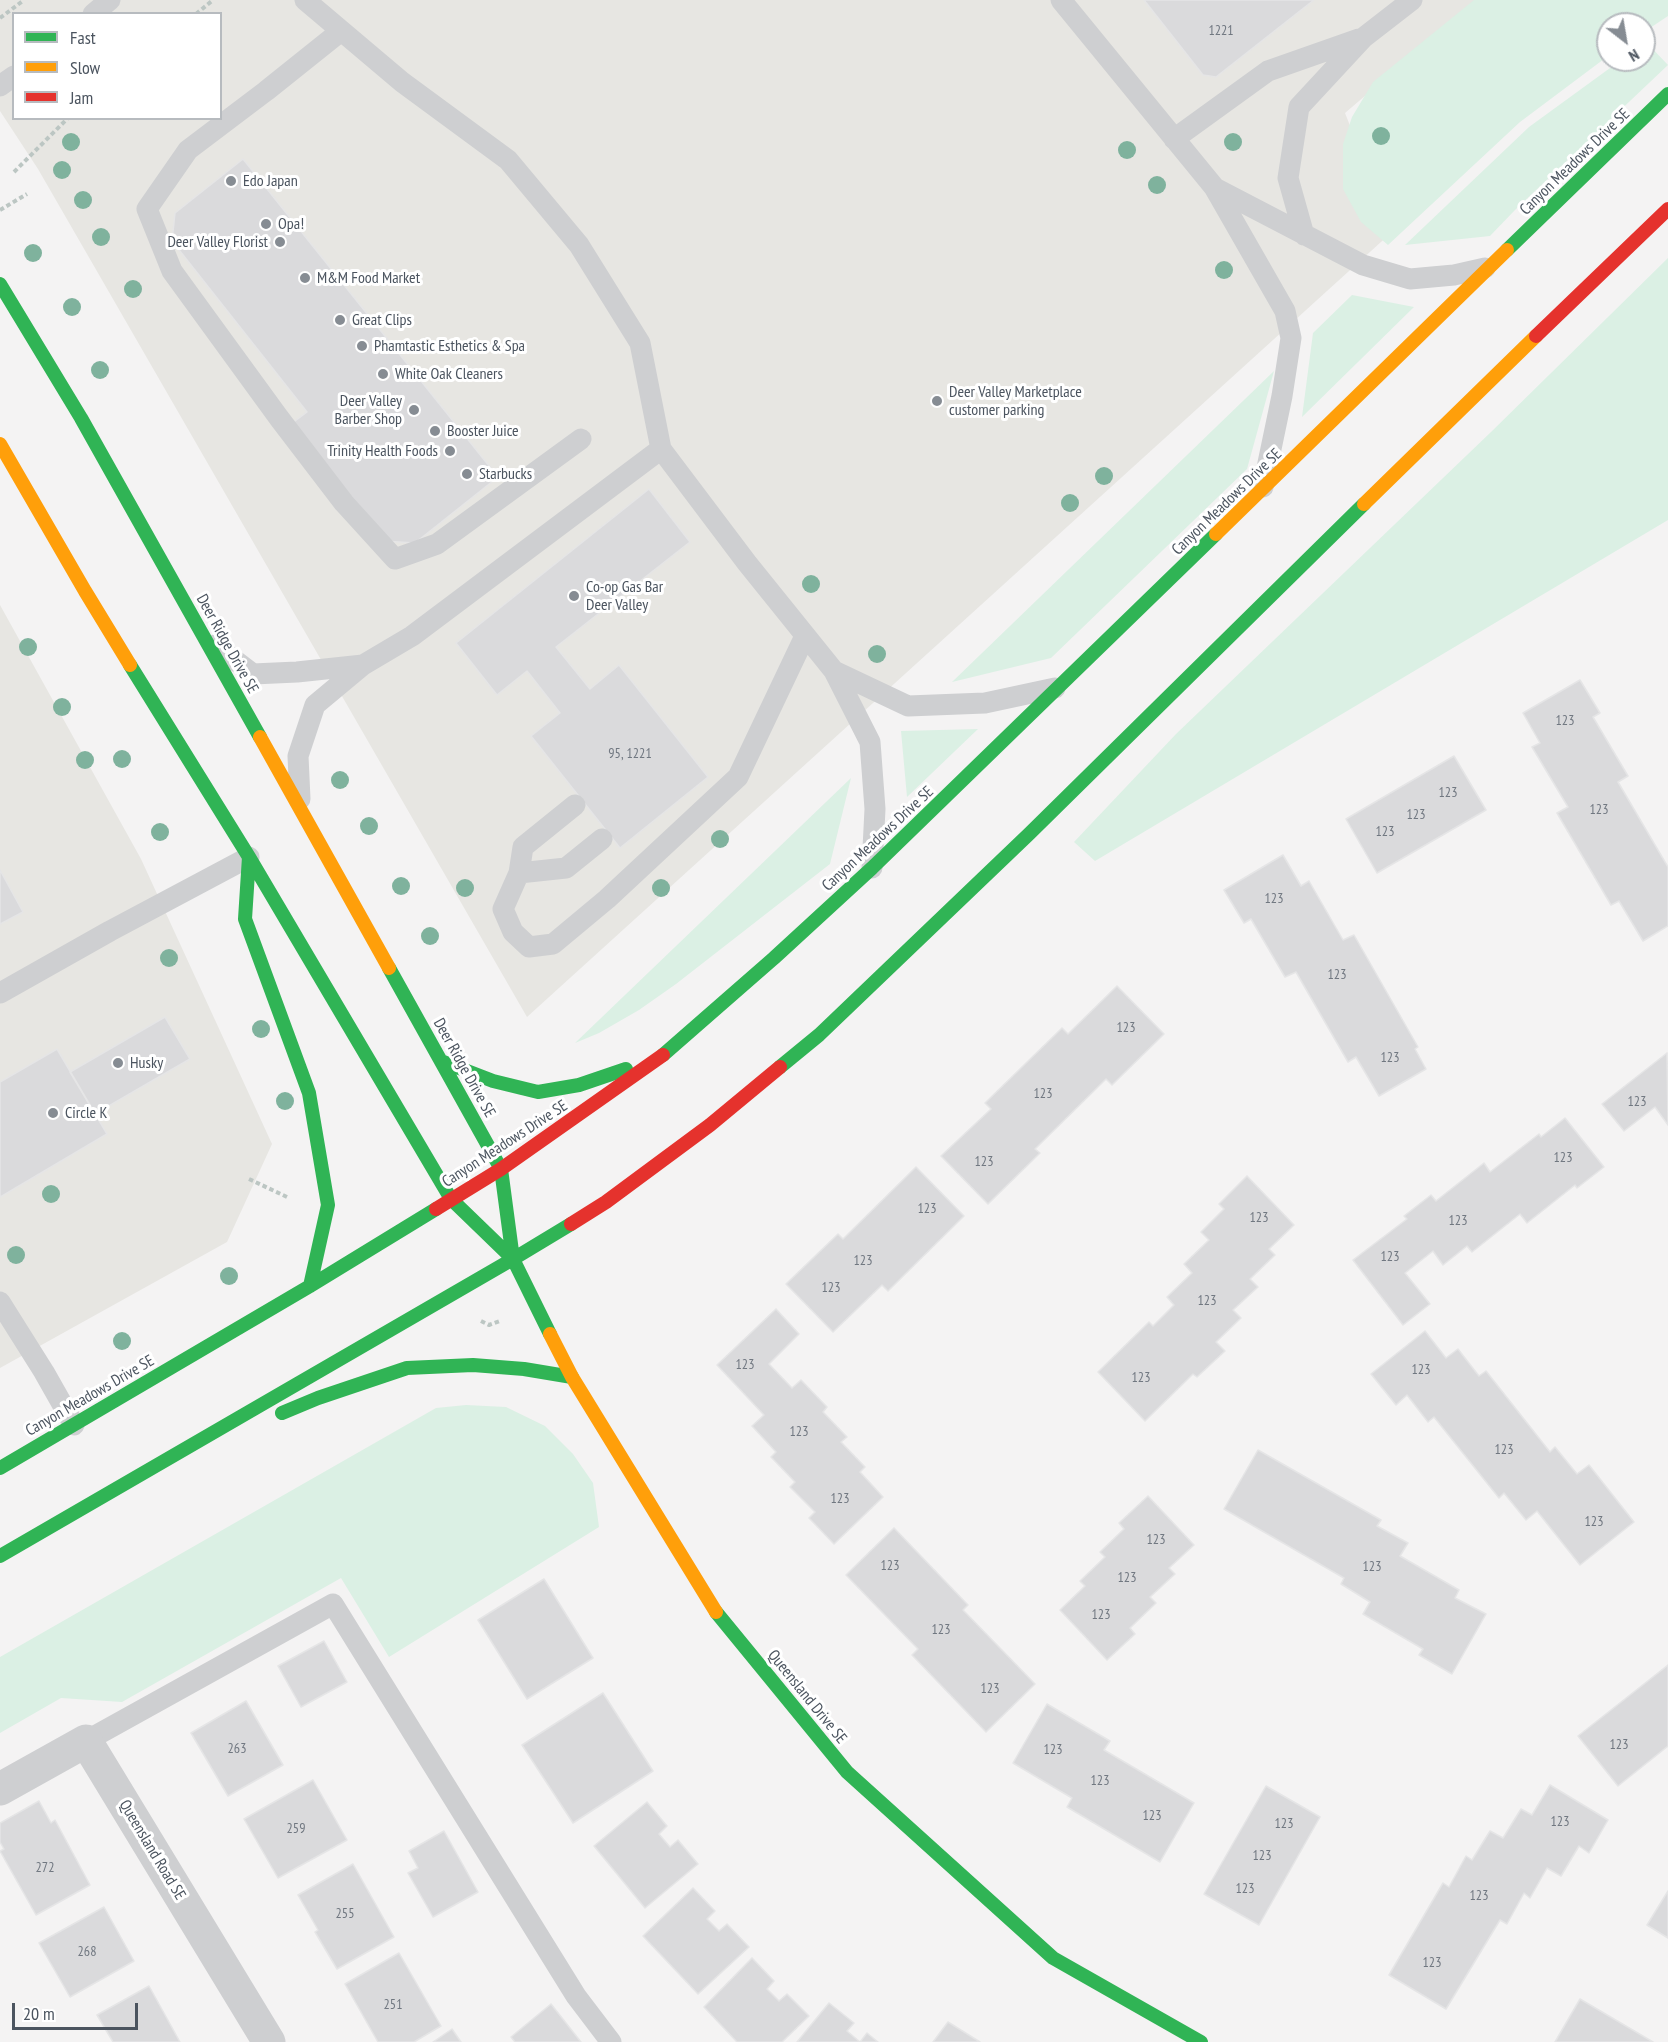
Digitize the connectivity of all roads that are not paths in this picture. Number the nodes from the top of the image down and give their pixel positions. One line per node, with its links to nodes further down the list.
1 (110, 0): 5 (lane)
2 (305, 0): 6 (lane)
3 (1061, 0): 9 (lane)
4 (1412, 0): 7 (lane)
5 (95, 12)
6 (341, 31): 15 (lane); 17 (lane)
7 (1363, 38): 9 (lane); 12 (lane)
8 (1668, 94): 13 (street, Canyon Meadows Drive SE)
9 (1174, 139): 10 (lane)
10 (1214, 187): 12 (lane); 18 (lane)
11 (1668, 209): 35 (street)
12 (1304, 235): 13 (lane)
13 (1492, 266): 18 (street, Canyon Meadows Drive SE)
14 (0, 284): 19 (street, Deer Ridge Drive SE)
15 (581, 439)
16 (0, 444): 27 (street)
17 (661, 449): 20 (lane); 21 (lane)
18 (1263, 490): 23 (street, Canyon Meadows Drive SE)
19 (203, 636): 21 (lane); 25 (street, Deer Ridge Drive SE)
20 (805, 636): 22 (lane); 29 (lane)
21 (363, 665): 25 (lane)
22 (834, 671): 23 (lane); 28 (lane)
23 (1061, 686): 28 (street, Canyon Meadows Drive SE)
24 (575, 805): 29 (lane)
25 (300, 808): 32 (street, Deer Ridge Drive SE)
26 (602, 839): 29 (lane)
27 (249, 857): 30 (lane); 34 (street); 36 (street)
28 (872, 868): 31 (street, Canyon Meadows Drive SE)
29 (519, 873)
30 (0, 993)
31 (659, 1058): 32 (street); 33 (street, Canyon Meadows Drive SE)
32 (441, 1061): 33 (street, Deer Ridge Drive SE)
33 (501, 1169): 34 (street, Canyon Meadows Drive SE); 35 (street, Deer Ridge Drive SE)
34 (451, 1199): 35 (street); 36 (street, Canyon Meadows Drive SE)
35 (513, 1259): 38 (street, Queensland Drive SE); 40 (street)
36 (310, 1286): 39 (street, Canyon Meadows Drive SE)
37 (0, 1302): 39 (lane)
38 (572, 1377): 40 (street); 47 (street, Queensland Drive SE)
39 (74, 1425): 41 (street, Canyon Meadows Drive SE)
40 (175, 1456): 42 (street)
41 (0, 1468)
42 (0, 1556)
43 (86, 1741): 44 (street); 45 (street, Queensland Road SE); 46 (lane)
44 (0, 1789)
45 (269, 2042)
46 (611, 2042)
47 (1201, 2042)

